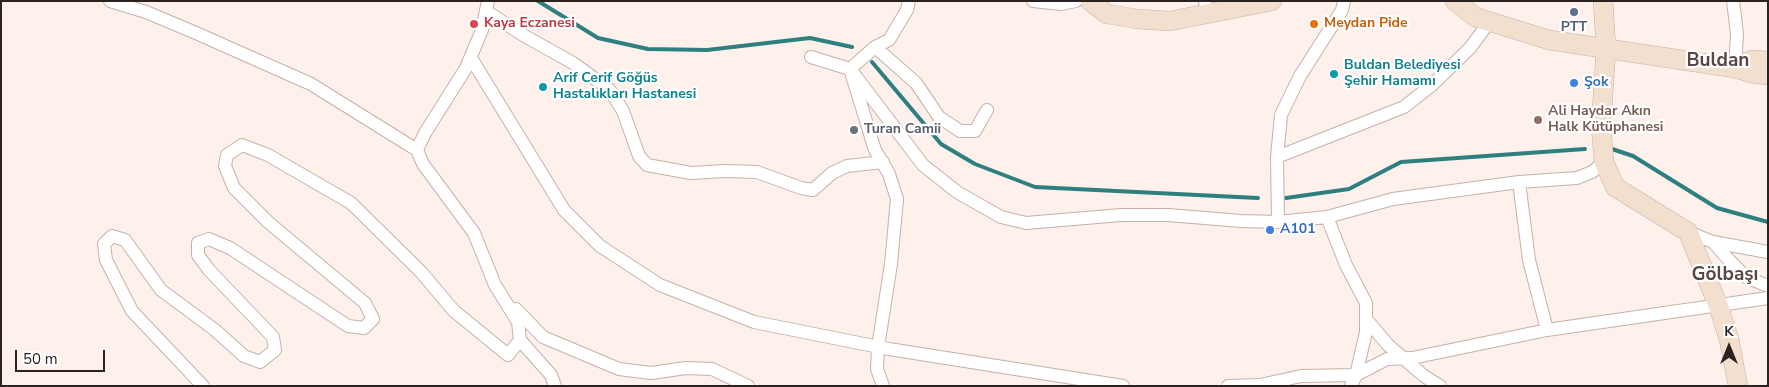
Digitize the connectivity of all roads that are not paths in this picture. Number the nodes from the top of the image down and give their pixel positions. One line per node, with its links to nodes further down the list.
1 (110, 1): 23 (street)
2 (909, 1): 14 (street)
3 (1033, 1): 4 (street)
4 (1076, 1)
5 (1090, 1): 12 (street)
6 (1272, 1): 12 (street)
7 (1344, 1): 24 (street)
8 (1455, 1): 13 (street)
9 (1603, 1): 15 (street)
10 (1733, 1): 19 (street)
11 (487, 6): 17 (street); 25 (street)
12 (1206, 8)
13 (1490, 22): 15 (street); 24 (street)
14 (875, 47): 20 (street); 22 (street)
15 (1606, 48): 19 (street); 26 (street)
16 (811, 57): 20 (street)
17 (470, 58): 23 (street); 40 (street)
18 (1768, 61): 19 (street)
19 (1735, 68): 21 (street)
20 (850, 69): 25 (street); 29 (street)
21 (1768, 75)
22 (987, 110)
23 (417, 150): 34 (street)
24 (1277, 157): 29 (street)
25 (882, 162): 40 (street)
26 (1604, 162): 27 (street); 30 (street)
27 (1519, 182): 28 (street); 38 (street)
28 (1327, 217): 29 (street); 37 (street)
29 (1278, 222)
30 (1688, 232): 31 (street); 36 (street)
31 (1713, 242): 32 (street); 33 (street)
32 (1768, 252)
33 (1768, 286)
34 (502, 296): 39 (street); 45 (street)
35 (1768, 298): 36 (street)
36 (1718, 305): 38 (street); 50 (street)
37 (1366, 318): 41 (street); 42 (street)
38 (1547, 330): 41 (street)
39 (520, 340): 43 (street); 44 (street)
40 (878, 347): 46 (street); 47 (street)
41 (1405, 358): 42 (street); 49 (street)
42 (1353, 380): 48 (street)
43 (203, 386)
44 (555, 386)
45 (748, 386)
46 (883, 386)
47 (1124, 386)
48 (1228, 386)
49 (1440, 386)
50 (1738, 386)

